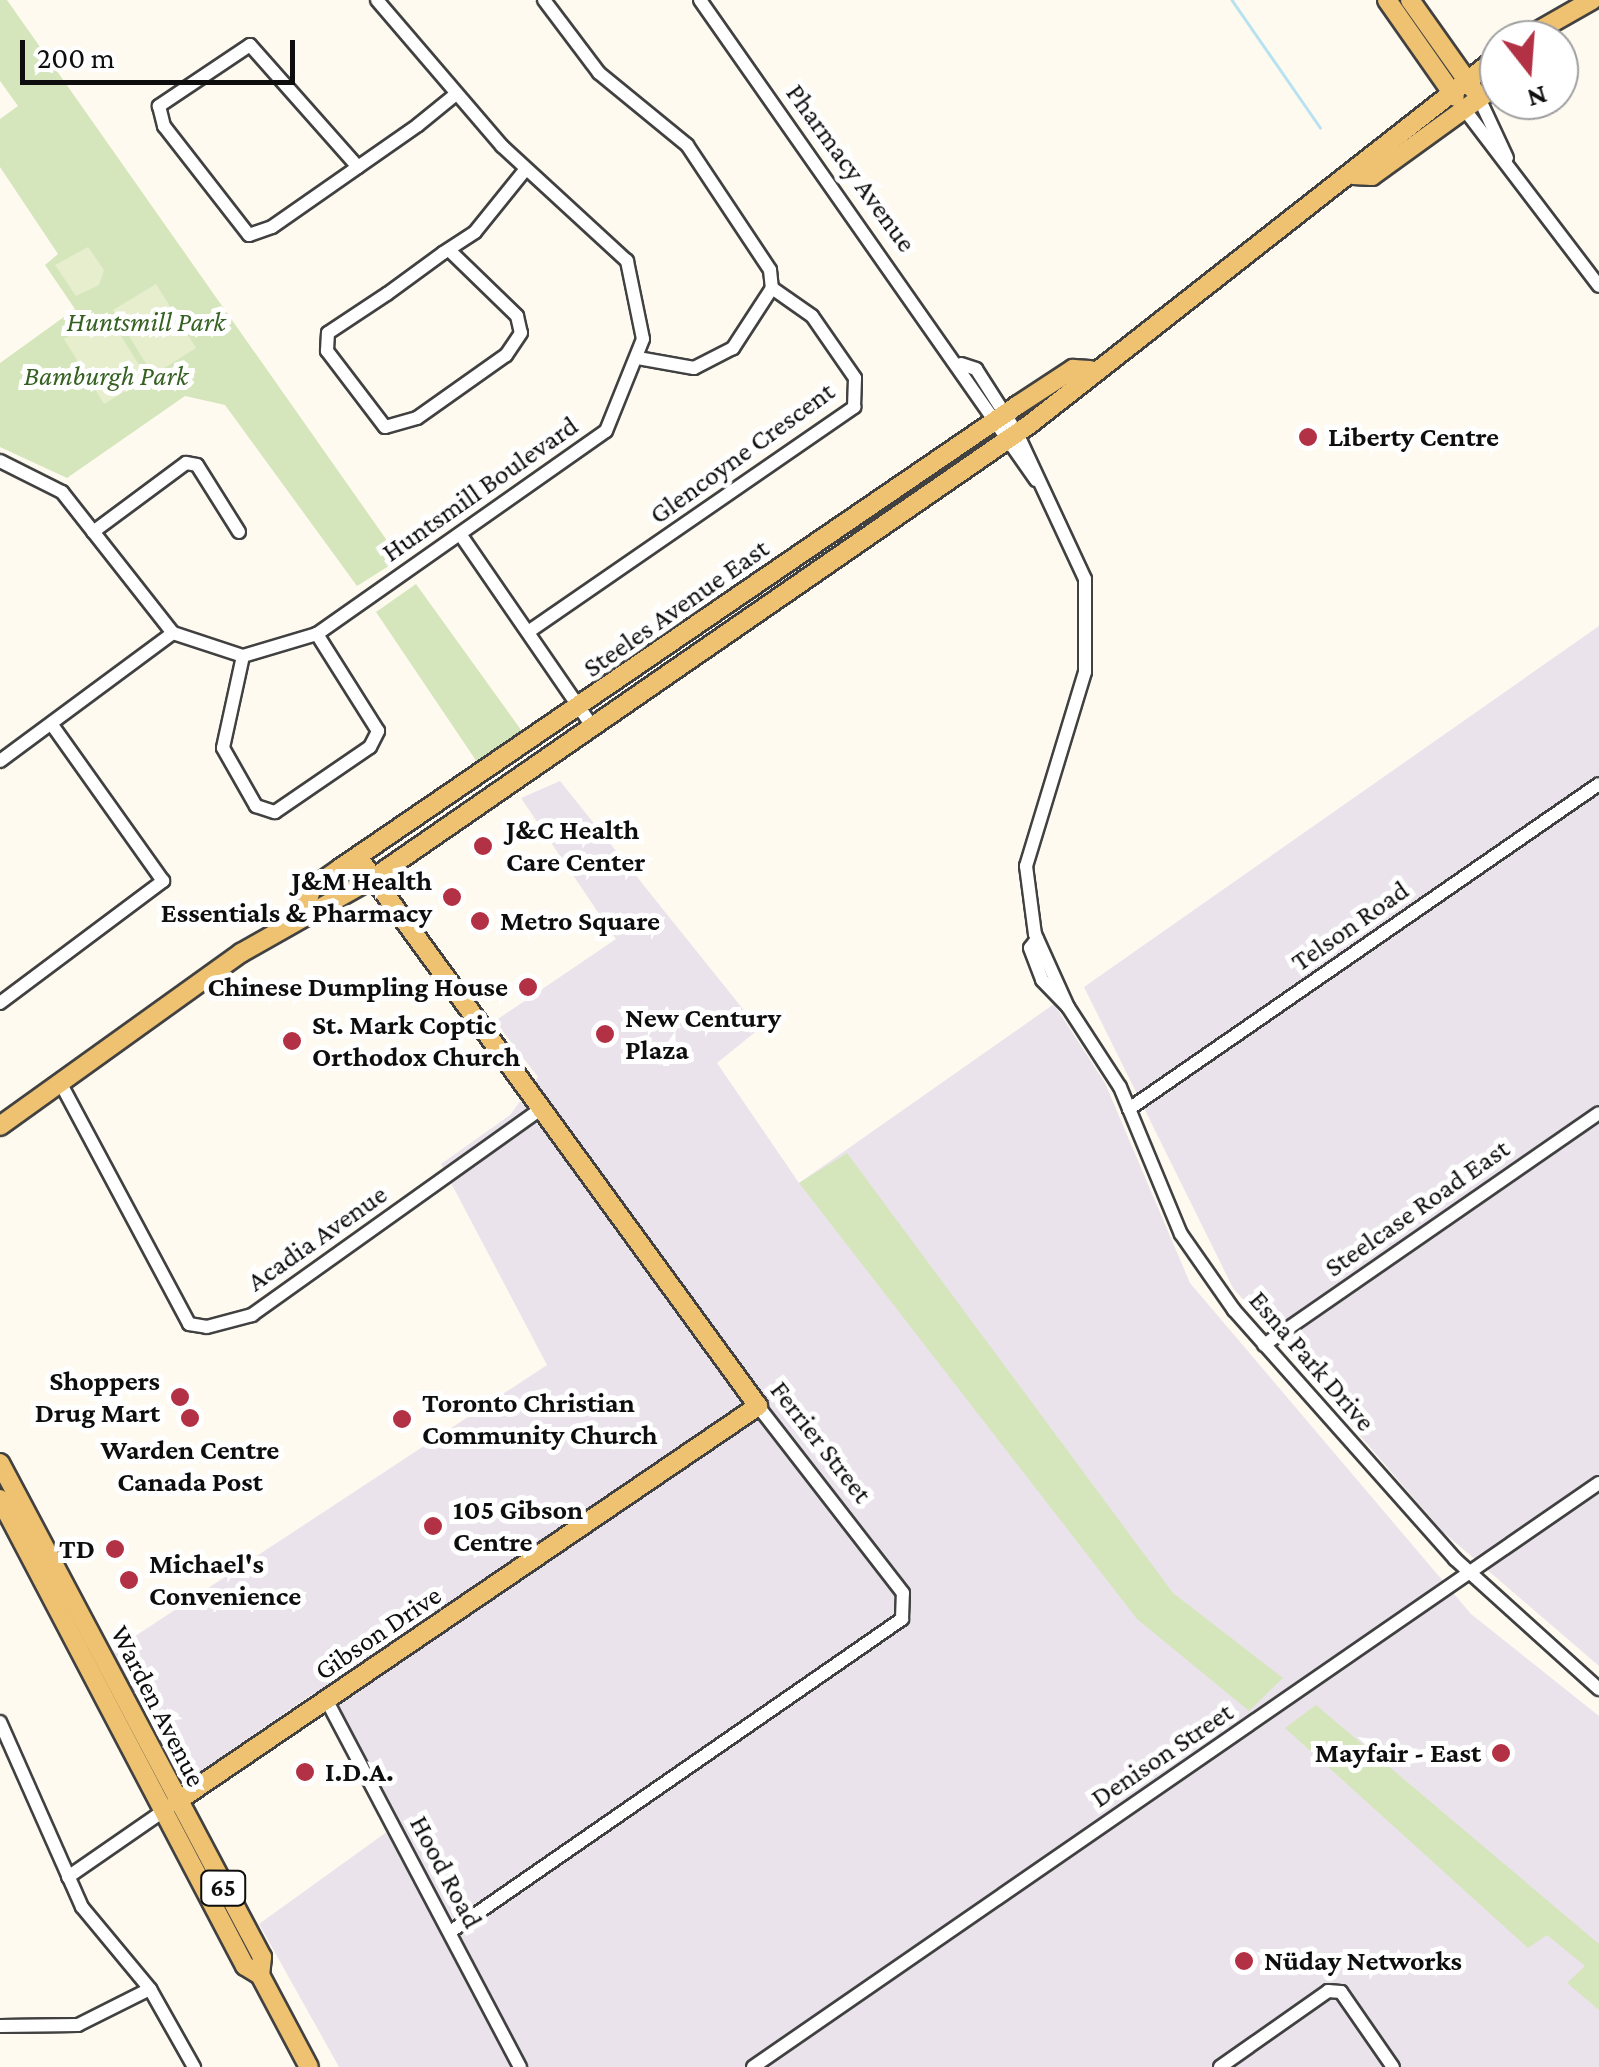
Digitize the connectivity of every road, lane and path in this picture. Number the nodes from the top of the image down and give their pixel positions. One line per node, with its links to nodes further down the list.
1 (398, 0): 7 (street)
2 (544, 0): 20 (street)
3 (700, 0): 23 (street, Pharmacy Avenue)
4 (1387, 0): 11 (main road)
5 (1410, 0): 10 (main road)
6 (1592, 0): 8 (main road)
7 (381, 4): 12 (street, Huntsmill Boulevard)
8 (1569, 20)
9 (1479, 71): 10 (main road, Steeles Avenue East)
10 (1466, 80): 11 (main road, Steeles Avenue East); 14 (main road)
11 (1451, 91): 14 (main road); 17 (main road, Steeles Avenue East)
12 (456, 94): 15 (street); 16 (street, Huntsmill Boulevard)
13 (1479, 99): 14 (main road, Steeles Avenue East)
14 (1472, 104): 17 (main road, Steeles Avenue East); 19 (street)
15 (358, 167): 15 (street)
16 (525, 170): 18 (street); 21 (street, Huntsmill Boulevard)
17 (1354, 175): 22 (main road, Steeles Avenue East)
18 (449, 250): 18 (street)
19 (1599, 286)
20 (772, 288): 21 (street); 29 (street, Glencoyne Crescent)
21 (638, 358): 28 (street, Huntsmill Boulevard)
22 (1090, 370): 23 (main road, Steeles Avenue East); 24 (main road, Steeles Avenue East)
23 (999, 418): 24 (street, Pharmacy Avenue); 33 (main road, Steeles Avenue East)
24 (1010, 437): 35 (main road, Steeles Avenue East); 43 (street, Esna Park Drive)
25 (0, 461): 26 (street)
26 (93, 532): 27 (street); 30 (street)
27 (239, 532)
28 (460, 534): 29 (street); 31 (street, Huntsmill Boulevard)
29 (531, 630): 33 (street)
30 (172, 633): 32 (street); 34 (street)
31 (316, 634): 32 (street, Huntsmill Boulevard); 32 (street)
32 (243, 656)
33 (582, 706): 35 (street); 38 (main road, Steeles Avenue East)
34 (53, 726): 36 (street); 41 (street)
35 (592, 726): 39 (main road, Steeles Avenue East)
36 (0, 761)
37 (1599, 784): 43 (street, Telson Road)
38 (358, 857): 39 (main road, Ferrier Street); 40 (main road, Steeles Avenue East)
39 (372, 878): 40 (main road, Steeles Avenue East); 44 (main road, Ferrier Street)
40 (305, 909): 42 (main road, Steeles Avenue East)
41 (0, 1003)
42 (60, 1084): 44 (street, Acadia Avenue); 46 (main road, Steeles Avenue East)
43 (1129, 1110): 47 (street, Esna Park Drive)
44 (538, 1111): 48 (main road, Ferrier Street)
45 (1599, 1113): 47 (street, Steelcase Road East)
46 (0, 1126)
47 (1264, 1345): 52 (street, Esna Park Drive)
48 (758, 1406): 55 (main road, Gibson Drive); 59 (street, Ferrier Street)
49 (0, 1463): 53 (main road, Warden Avenue / 65)
50 (1599, 1483): 52 (street, Denison Street)
51 (0, 1499): 53 (main road, Warden Avenue / 65)
52 (1470, 1574): 54 (street, Esna Park Drive); 65 (street, Denison Street)
53 (91, 1652): 57 (main road, Warden Avenue / 65)
54 (1599, 1689)
55 (328, 1701): 57 (main road, Gibson Drive); 59 (street, Hood Road)
56 (0, 1722): 58 (street)
57 (170, 1806): 58 (street); 63 (main road, Warden Avenue / 65)
58 (68, 1877): 60 (street)
59 (450, 1932): 64 (street, Hood Road)
60 (150, 1989): 61 (street); 62 (street)
61 (0, 2026)
62 (194, 2067)
63 (309, 2067)
64 (520, 2067)
65 (753, 2067)
66 (1220, 2067): 67 (street)
67 (1393, 2067)

